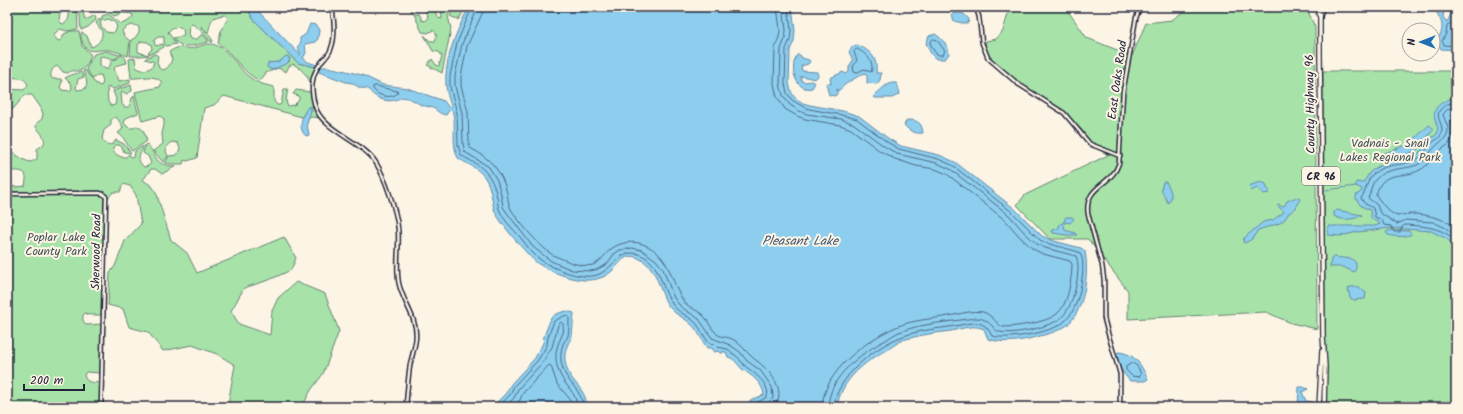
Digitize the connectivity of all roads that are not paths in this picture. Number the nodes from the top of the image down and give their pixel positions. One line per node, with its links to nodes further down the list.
1 (332, 7): 11 (street)
2 (976, 7): 7 (street)
3 (1140, 7): 7 (street, East Oaks Road)
4 (1318, 7): 6 (main road, County Highway 96 / CR 96)
5 (1322, 7): 6 (main road, County Highway 96 / CR 96)
6 (1320, 17): 9 (main road, County Highway 96 / CR 96)
7 (1120, 156): 12 (street, East Oaks Road)
8 (7, 194): 10 (street, Sherwood Road)
9 (1323, 336): 13 (main road, County Highway 96 / CR 96); 14 (main road, County Highway 96 / CR 96)
10 (101, 407)
11 (406, 407)
12 (1121, 407)
13 (1320, 407)
14 (1324, 407)

